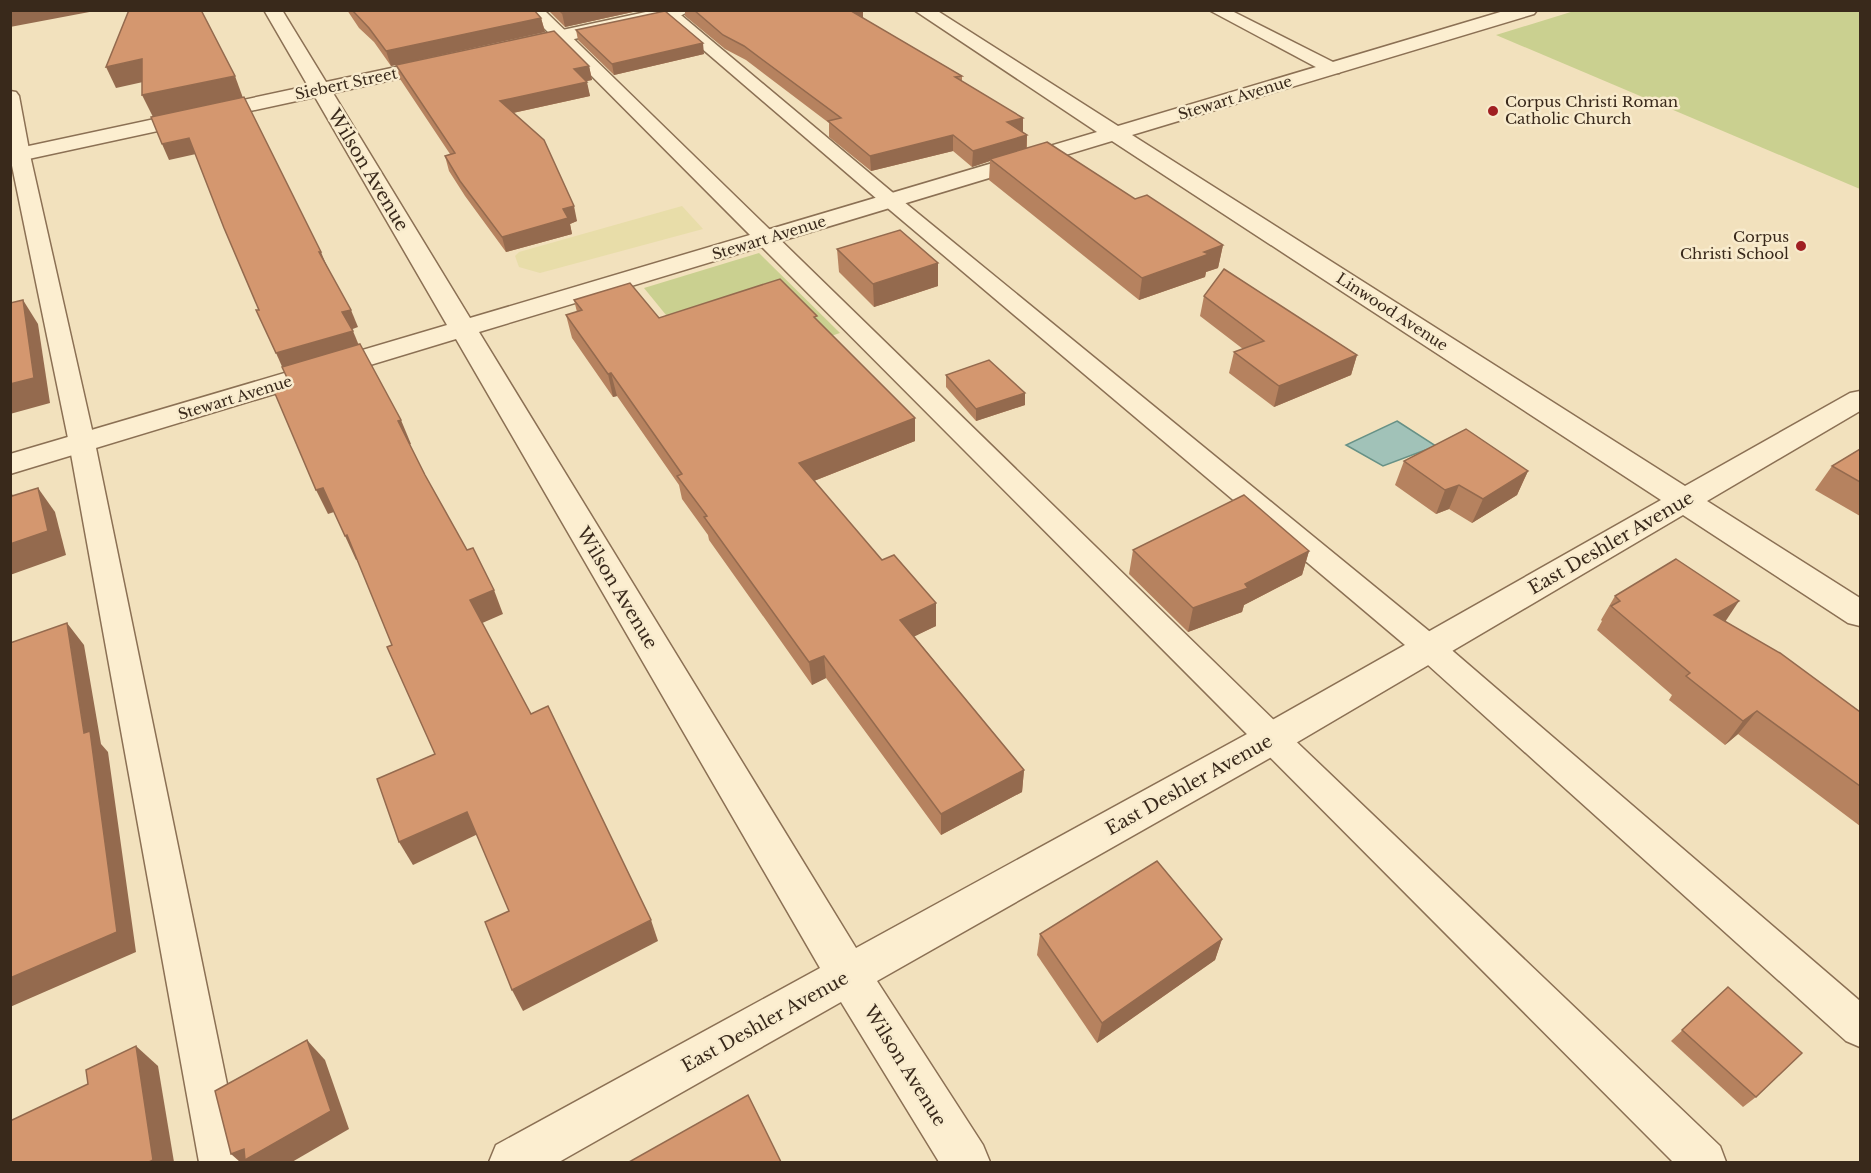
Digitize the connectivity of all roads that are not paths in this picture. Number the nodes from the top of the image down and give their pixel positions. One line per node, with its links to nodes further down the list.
1 (273, 10): 11 (street, Wilson Avenue)
2 (534, 10): 7 (lane)
3 (923, 10): 13 (street, Linwood Avenue)
4 (1217, 10): 10 (lane)
5 (672, 11): 7 (street); 15 (lane)
6 (1514, 12): 10 (street, Stewart Avenue)
7 (560, 37): 8 (street); 16 (lane)
8 (503, 49)
9 (457, 59): 11 (street, Siebert Street)
10 (1333, 69): 13 (street, Stewart Avenue)
11 (320, 89): 14 (street, Siebert Street); 17 (street, Wilson Avenue)
12 (10, 96): 14 (lane)
13 (1116, 134): 15 (street, Stewart Avenue); 21 (street, Linwood Avenue)
14 (15, 156): 19 (lane)
15 (891, 201): 16 (street, Stewart Avenue); 23 (lane)
16 (767, 239): 17 (street, Stewart Avenue); 24 (lane)
17 (463, 330): 19 (street, Stewart Avenue); 25 (street, Wilson Avenue)
18 (1860, 399): 21 (street, East Deshler Avenue)
19 (82, 443): 20 (street, Stewart Avenue); 27 (lane)
20 (10, 464)
21 (1684, 501): 22 (street, Linwood Avenue); 23 (street, East Deshler Avenue)
22 (1860, 614)
23 (1429, 648): 24 (street, East Deshler Avenue); 26 (lane)
24 (1271, 739): 25 (street, East Deshler Avenue); 30 (lane)
25 (849, 976): 28 (street, East Deshler Avenue); 29 (street, Wilson Avenue)
26 (1860, 1027)
27 (221, 1162)
28 (513, 1162)
29 (966, 1162)
30 (1704, 1162)

